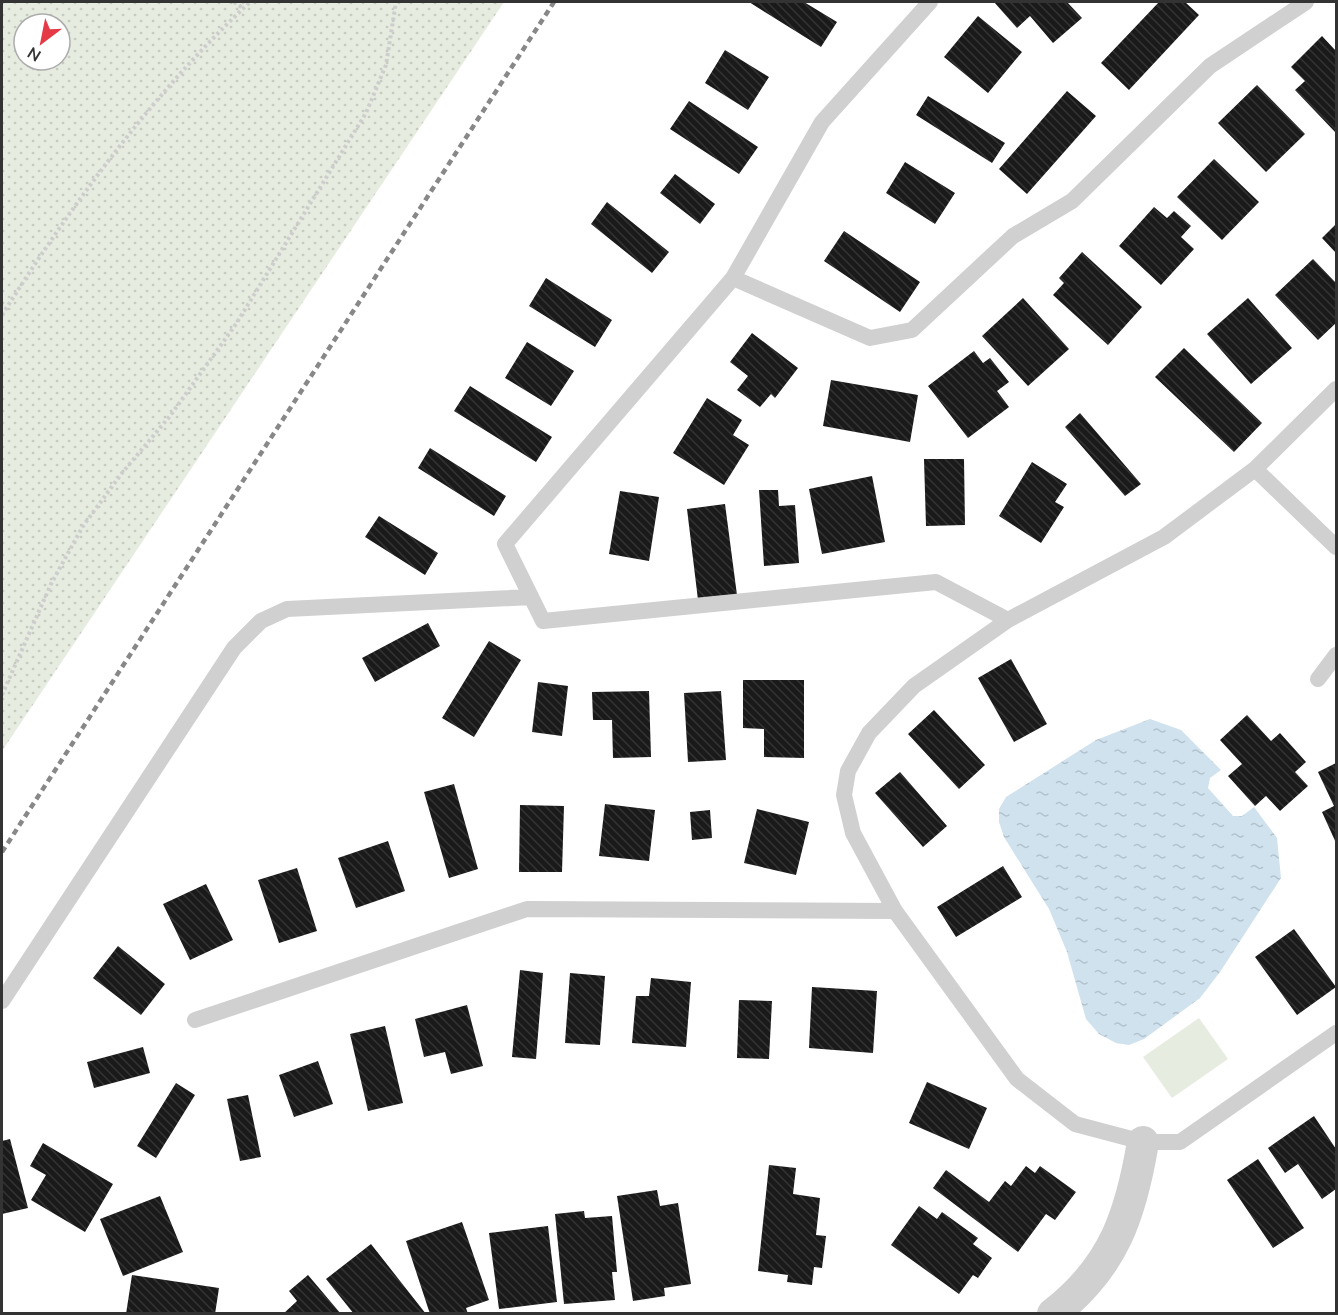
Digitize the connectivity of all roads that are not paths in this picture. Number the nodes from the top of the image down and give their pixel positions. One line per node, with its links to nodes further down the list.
1 (930, 2): 3 (lane)
2 (1305, 2): 3 (lane)
3 (733, 278): 7 (lane)
4 (1336, 389): 5 (lane)
5 (1255, 469): 6 (lane); 8 (lane)
6 (1336, 547)
7 (531, 597): 8 (lane); 12 (lane)
8 (1008, 620): 11 (lane)
9 (1336, 655): 10 (lane)
10 (1318, 679)
11 (895, 911): 13 (lane); 15 (lane)
12 (2, 1001)
13 (195, 1020)
14 (1336, 1033): 15 (lane)
15 (1143, 1142): 16 (street)
16 (1053, 1314)

